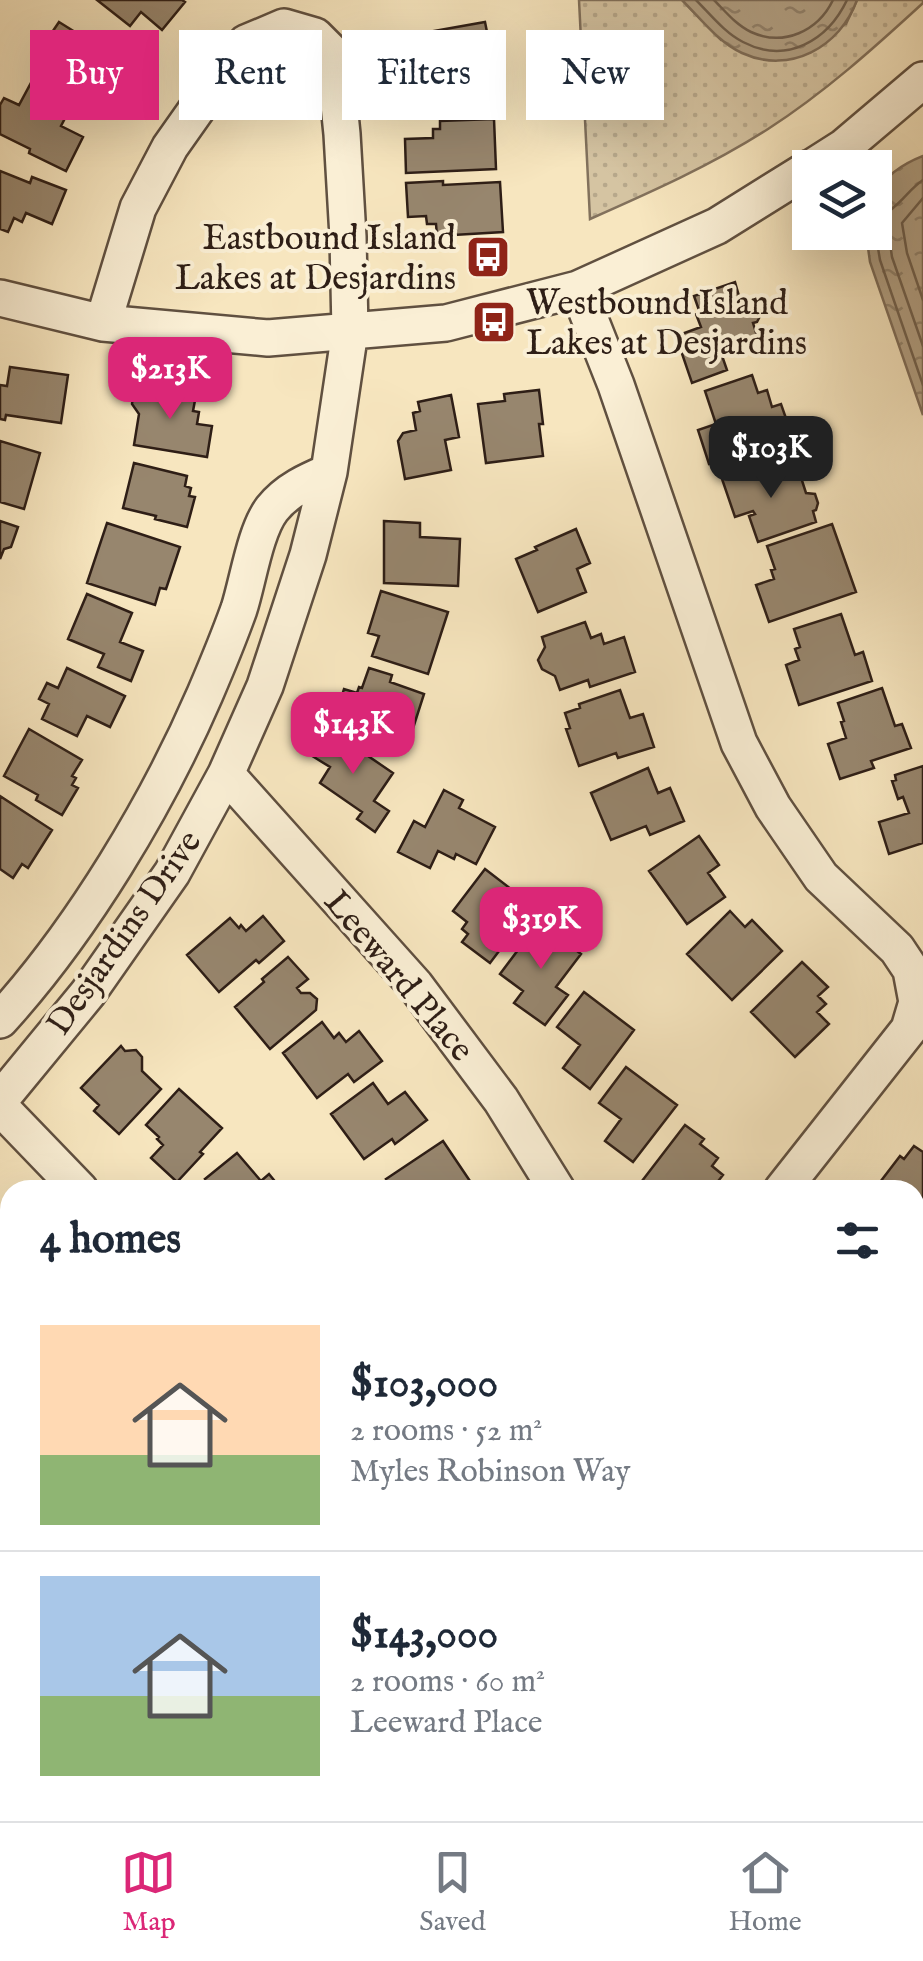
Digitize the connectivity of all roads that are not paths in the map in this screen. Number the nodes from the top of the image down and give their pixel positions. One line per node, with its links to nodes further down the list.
1 (923, 80): 2 (street)
2 (839, 150)
3 (792, 179): 4 (street)
4 (578, 289): 7 (street); 14 (street)
5 (0, 298): 6 (street)
6 (103, 323): 7 (street); 7 (street, Desjardins Drive)
7 (350, 331): 8 (street, Desjardins Drive)
8 (329, 472): 9 (street, Desjardins Drive); 10 (street, Desjardins Drive)
9 (226, 774): 11 (street, Desjardins Drive); 13 (street, Leeward Place)
10 (0, 1020)
11 (0, 1103): 12 (street)
12 (71, 1180)
13 (552, 1180)
14 (790, 1180)

